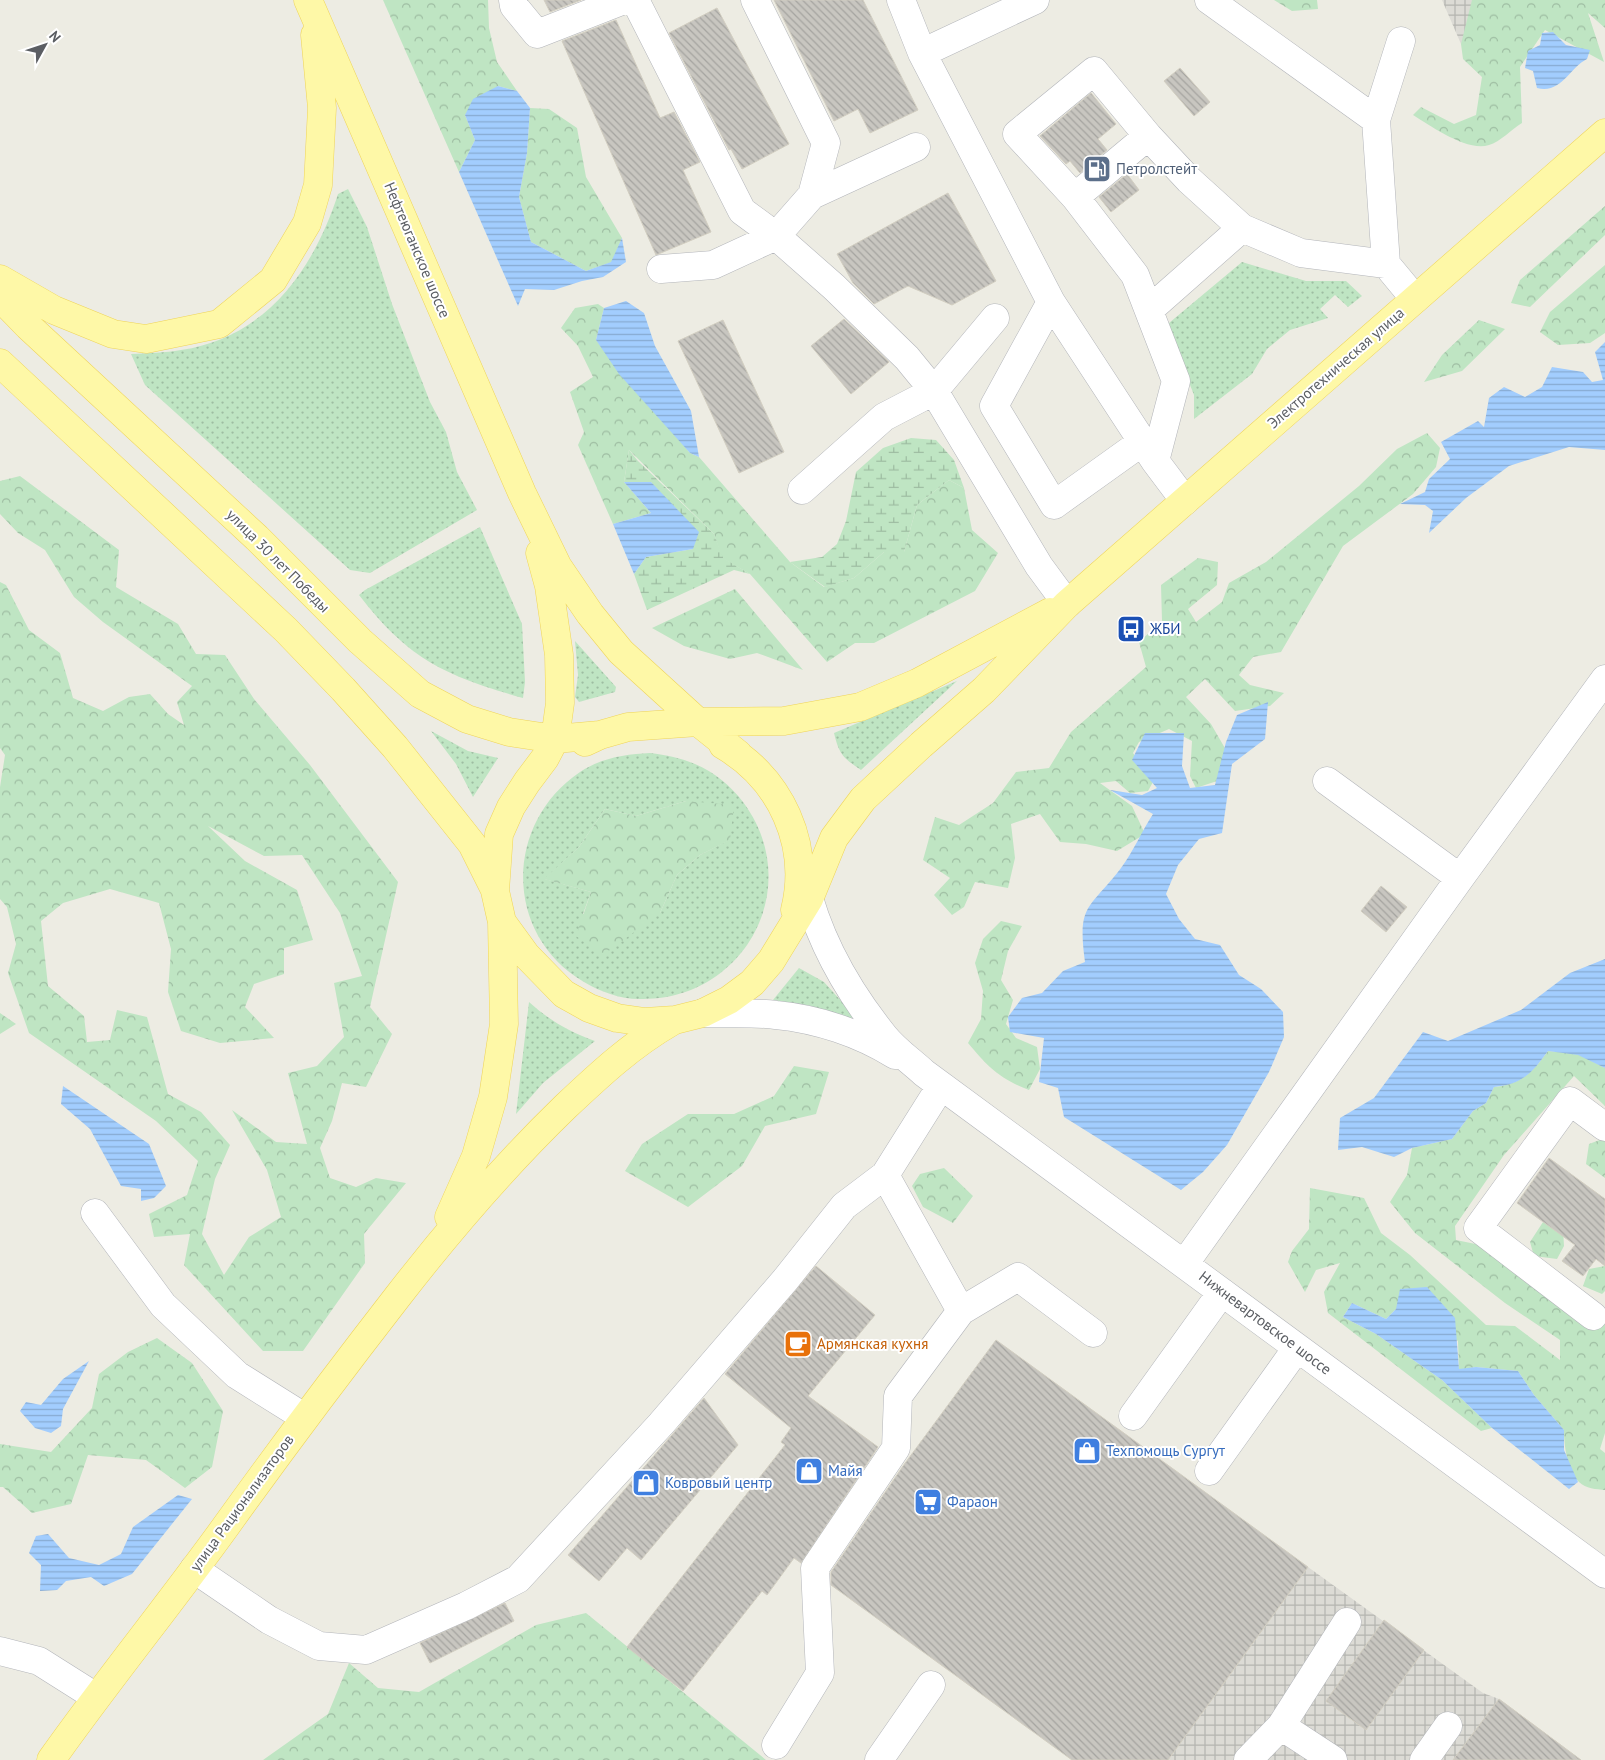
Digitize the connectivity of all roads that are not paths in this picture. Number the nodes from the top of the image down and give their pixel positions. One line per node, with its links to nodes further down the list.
1 (512, 0): 2 (street)
2 (624, 0)
3 (635, 0): 18 (street)
4 (755, 0): 15 (street)
5 (901, 0): 10 (street)
6 (1034, 0): 10 (street)
7 (1209, 0): 11 (street)
8 (310, 4): 21 (main road); 31 (main road, Нефтеюганское шоссе)
9 (1401, 41): 11 (street)
10 (922, 53): 24 (street)
11 (1376, 120): 19 (street)
12 (1605, 133): 23 (main road, Электротехническая улица)
13 (1148, 136): 16 (street); 16 (street); 17 (street)
14 (916, 147): 15 (street)
15 (812, 195): 18 (street)
16 (1075, 197): 25 (street)
17 (1242, 228): 19 (street); 25 (street)
18 (776, 236): 20 (street); 28 (street)
19 (1386, 264): 23 (street)
20 (661, 268)
21 (0, 280)
22 (0, 297): 38 (main road, улица 30 лет Победы)
23 (1415, 298): 32 (main road, Электротехническая улица)
24 (1051, 302): 29 (street); 29 (street)
25 (1149, 310): 29 (street)
26 (995, 318): 28 (street)
27 (0, 363): 44 (main road)
28 (934, 392): 30 (street); 33 (street)
29 (1149, 451): 32 (street)
30 (802, 490)
31 (526, 500): 35 (main road); 38 (main road)
32 (1185, 501): 33 (main road, Электротехническая улица)
33 (1067, 604): 35 (main road); 45 (main road)
34 (1605, 679): 43 (street)
35 (698, 722): 36 (main road); 39 (main road)
36 (657, 726): 37 (main road); 39 (main road)
37 (600, 734): 38 (main road, улица 30 лет Победы); 41 (main road)
38 (555, 739): 41 (main road)
39 (738, 754): 42 (main road)
40 (1327, 781): 43 (street)
41 (527, 782): 44 (main road)
42 (798, 851): 45 (street); 47 (main road)
43 (1460, 878): 55 (street)
44 (495, 891): 46 (main road)
45 (809, 899): 47 (main road); 50 (street)
46 (502, 922): 49 (main road); 54 (main road)
47 (786, 936): 48 (main road)
48 (703, 1013): 49 (main road); 50 (street)
49 (674, 1020): 54 (main road)
50 (932, 1080): 52 (street); 55 (street, Нижневартовское шоссе)
51 (1605, 1127): 58 (street)
52 (885, 1175): 57 (street); 64 (street)
53 (95, 1212): 62 (street)
54 (436, 1248): 62 (main road, улица Рационализаторов)
55 (1185, 1263): 56 (street, Нижневартовское шоссе)
56 (1222, 1292): 60 (street, Нижневартовское шоссе); 61 (street)
57 (961, 1311): 59 (street); 72 (street)
58 (1592, 1316)
59 (1093, 1333)
60 (1298, 1348): 63 (street); 65 (street, Нижневартовское шоссе)
61 (1132, 1416)
62 (304, 1417): 64 (main road, улица Рационализаторов)
63 (1209, 1472)
64 (194, 1570): 69 (main road, улица Рационализаторов)
65 (1605, 1574)
66 (1347, 1622): 70 (street)
67 (0, 1651): 69 (street)
68 (931, 1685): 74 (street)
69 (96, 1697): 73 (main road, улица Рационализаторов)
70 (1281, 1726): 75 (street); 76 (street)
71 (1448, 1726): 77 (street)
72 (776, 1745)
73 (51, 1760)
74 (879, 1760)
75 (1248, 1760)
76 (1333, 1760)
77 (1424, 1760)

